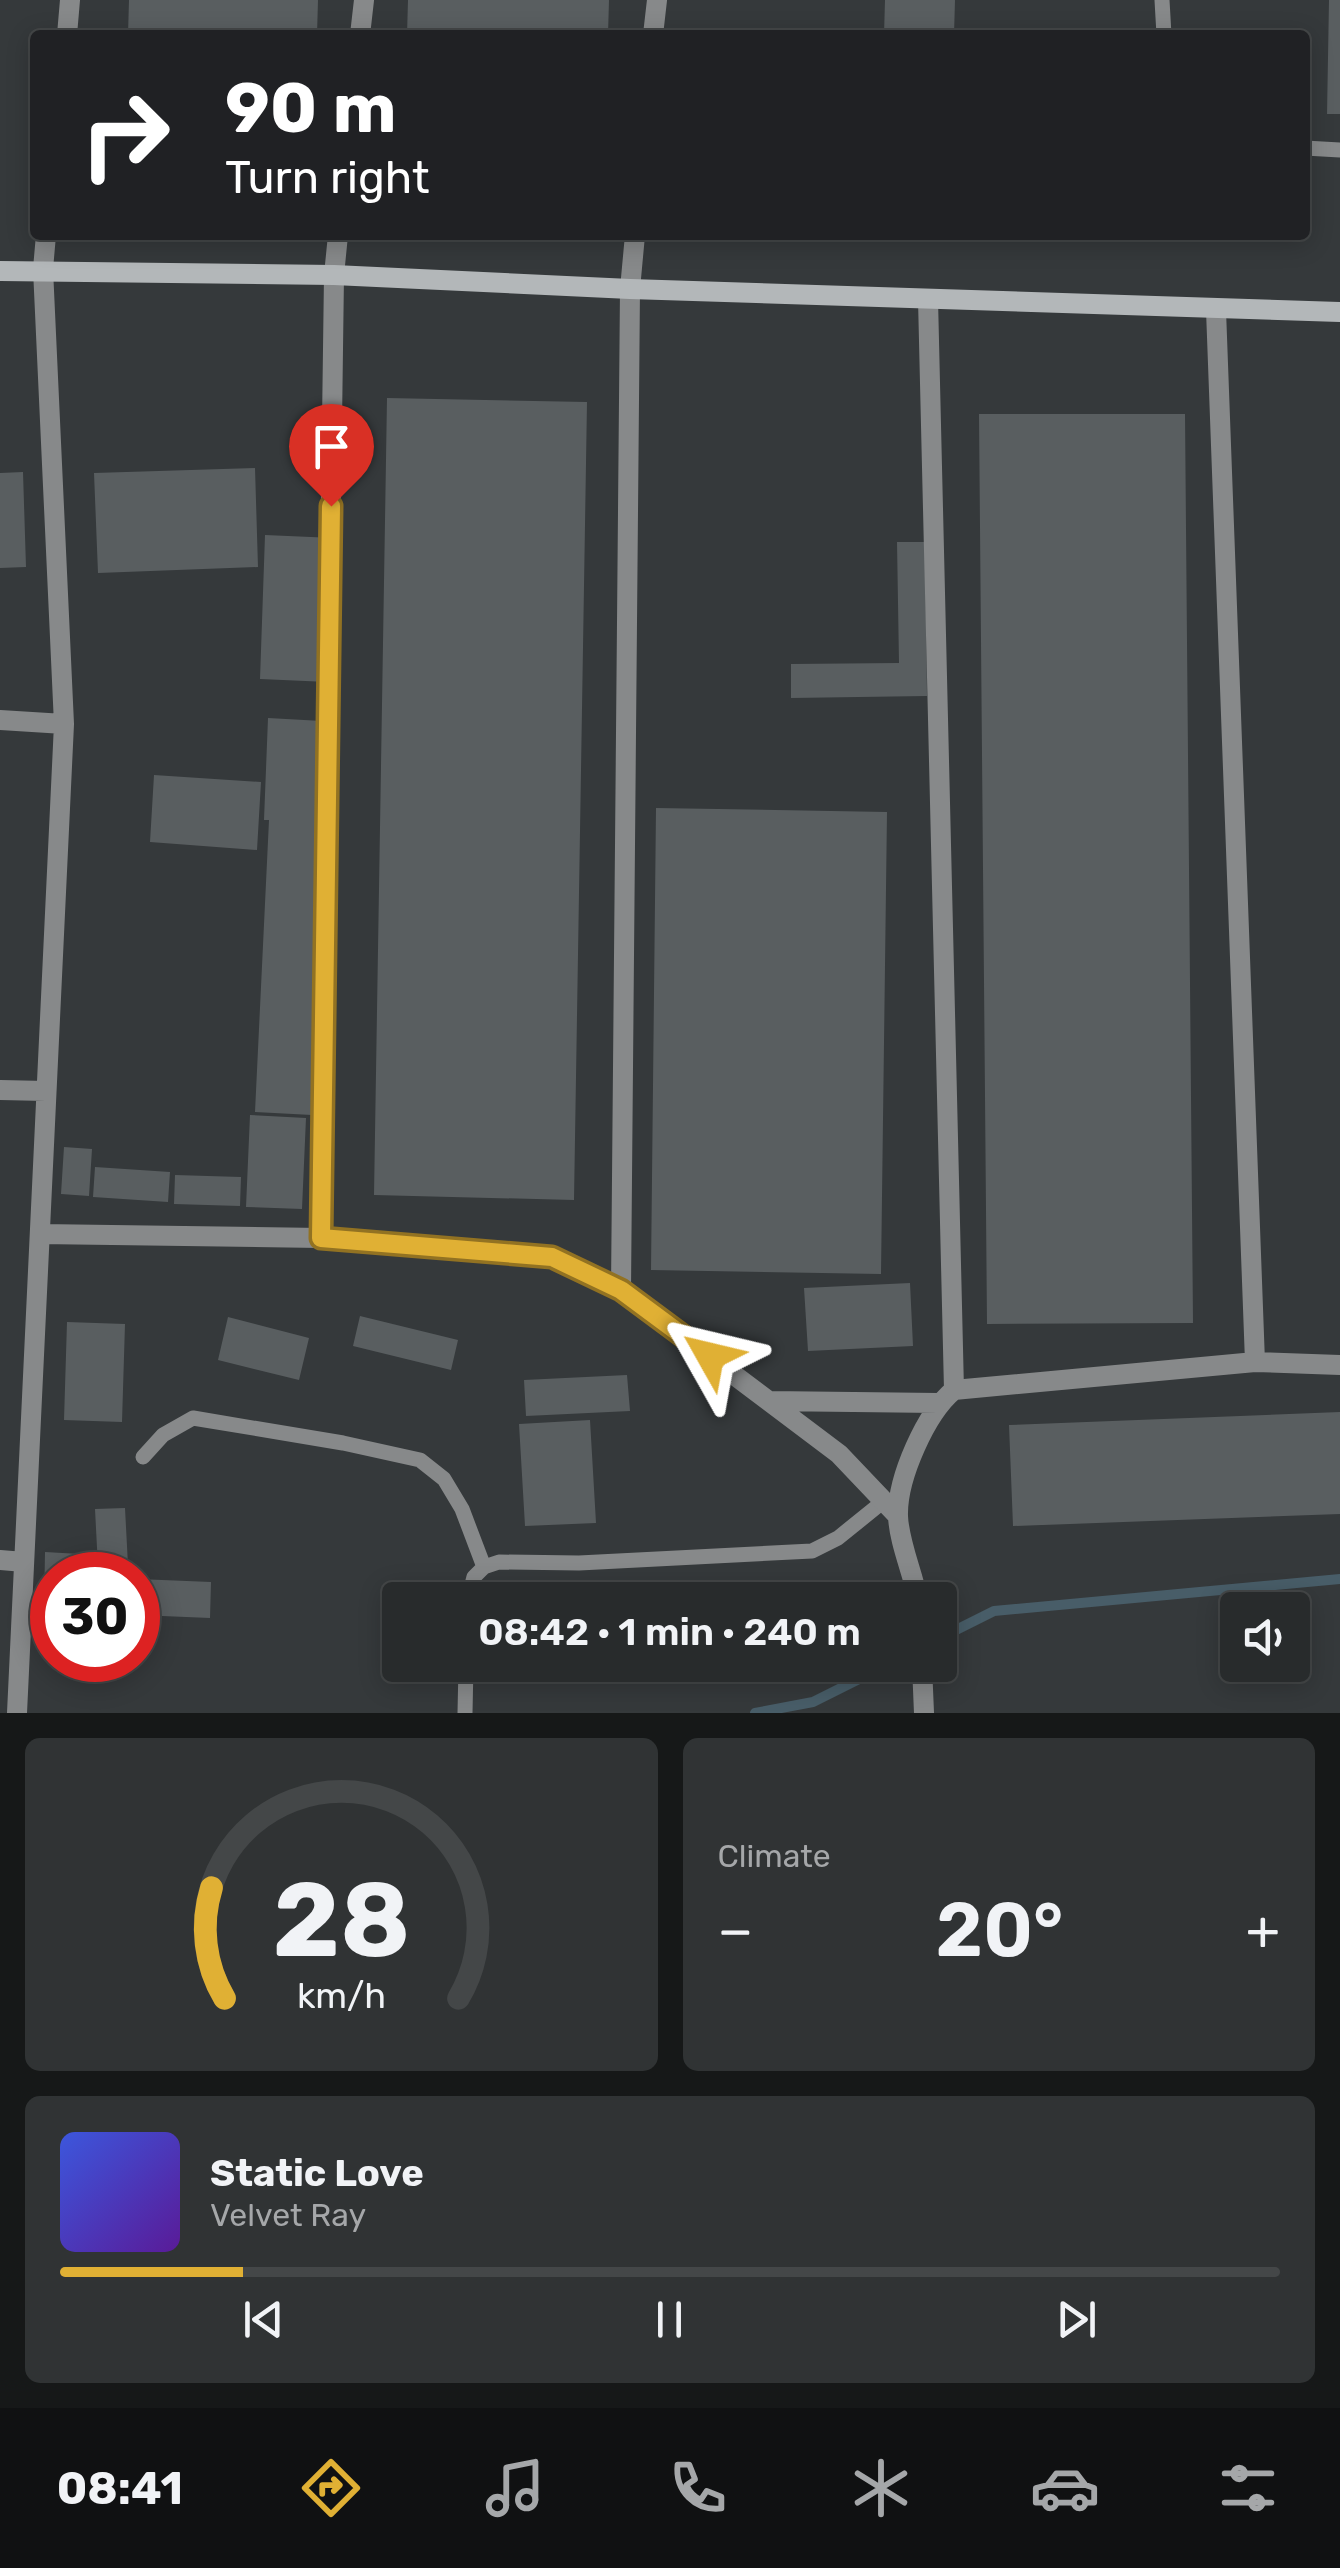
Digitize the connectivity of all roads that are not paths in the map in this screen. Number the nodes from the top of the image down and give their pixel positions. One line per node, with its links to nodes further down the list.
1 (70, 0): 5 (street)
2 (364, 0): 6 (street)
3 (656, 0): 7 (street)
4 (1162, 0): 8 (lane)
5 (67, 30)
6 (361, 30)
7 (653, 30)
8 (1164, 30)
9 (1310, 148): 10 (lane)
10 (1340, 150)
11 (45, 240): 14 (street)
12 (338, 240): 16 (street)
13 (635, 240): 17 (street)
14 (42, 269): 15 (street); 16 (street); 22 (street)
15 (0, 270)
16 (334, 275): 17 (street); 26 (street)
17 (630, 288): 18 (street); 27 (street)
18 (928, 299): 19 (street); 30 (street)
19 (1216, 310): 20 (street); 28 (street)
20 (1340, 312)
21 (0, 720): 22 (street)
22 (64, 724): 24 (street)
23 (0, 1090): 24 (street)
24 (46, 1090): 25 (street)
25 (40, 1234): 26 (street); 35 (street)
26 (321, 1238): 27 (street)
27 (621, 1290): 31 (street)
28 (1255, 1362): 29 (street); 30 (street)
29 (1340, 1366)
30 (946, 1396): 31 (street); 33 (street)
31 (768, 1401): 33 (street)
32 (143, 1457): 36 (lane)
33 (892, 1508): 36 (lane); 38 (street)
34 (0, 1560): 35 (street)
35 (24, 1562): 41 (street)
36 (484, 1567): 37 (lane)
37 (473, 1582)
38 (913, 1582)
39 (466, 1682): 42 (lane)
40 (923, 1682): 43 (street)
41 (17, 1713)
42 (465, 1713)
43 (924, 1713)

